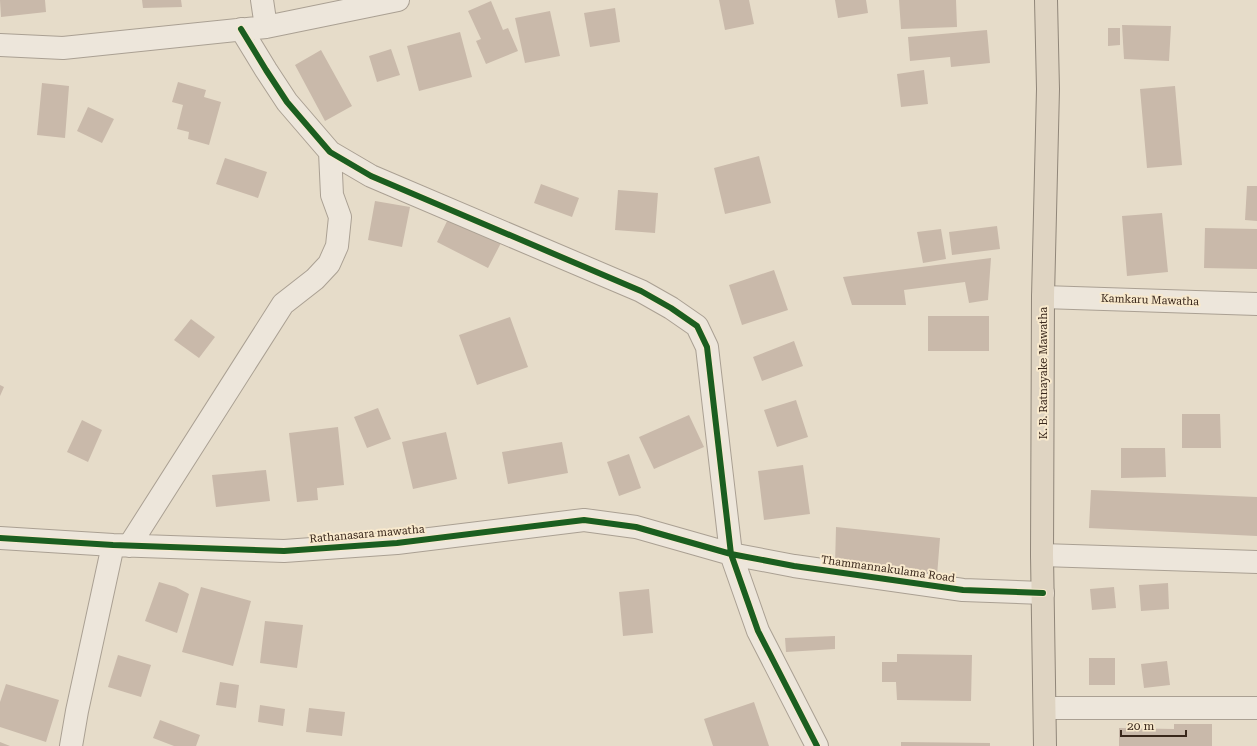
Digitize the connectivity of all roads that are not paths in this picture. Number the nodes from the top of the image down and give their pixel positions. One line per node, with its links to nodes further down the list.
1 (262, 0): 4 (street)
2 (398, 0): 4 (street)
3 (1046, 0): 8 (highway, K. B. Ratnayake Mawatha)
4 (266, 27): 5 (street)
5 (241, 29): 6 (street); 7 (street)
6 (0, 45)
7 (330, 152): 11 (street); 12 (street)
8 (1043, 297): 9 (street, Kamkaru Mawatha); 13 (highway, K. B. Ratnayake Mawatha)
9 (1257, 304)
10 (0, 538): 11 (street, Rathanasara mawatha)
11 (121, 545): 12 (street, Rathanasara mawatha); 18 (street)
12 (731, 554): 15 (street, Thammannakulama Road); 19 (street)
13 (1042, 555): 14 (street); 15 (highway, K. B. Ratnayake Mawatha)
14 (1257, 562)
15 (1043, 593): 16 (highway, K. B. Ratnayake Mawatha)
16 (1045, 708): 17 (street); 20 (highway, K. B. Ratnayake Mawatha)
17 (1257, 708)
18 (71, 746)
19 (817, 746)
20 (1045, 746)

